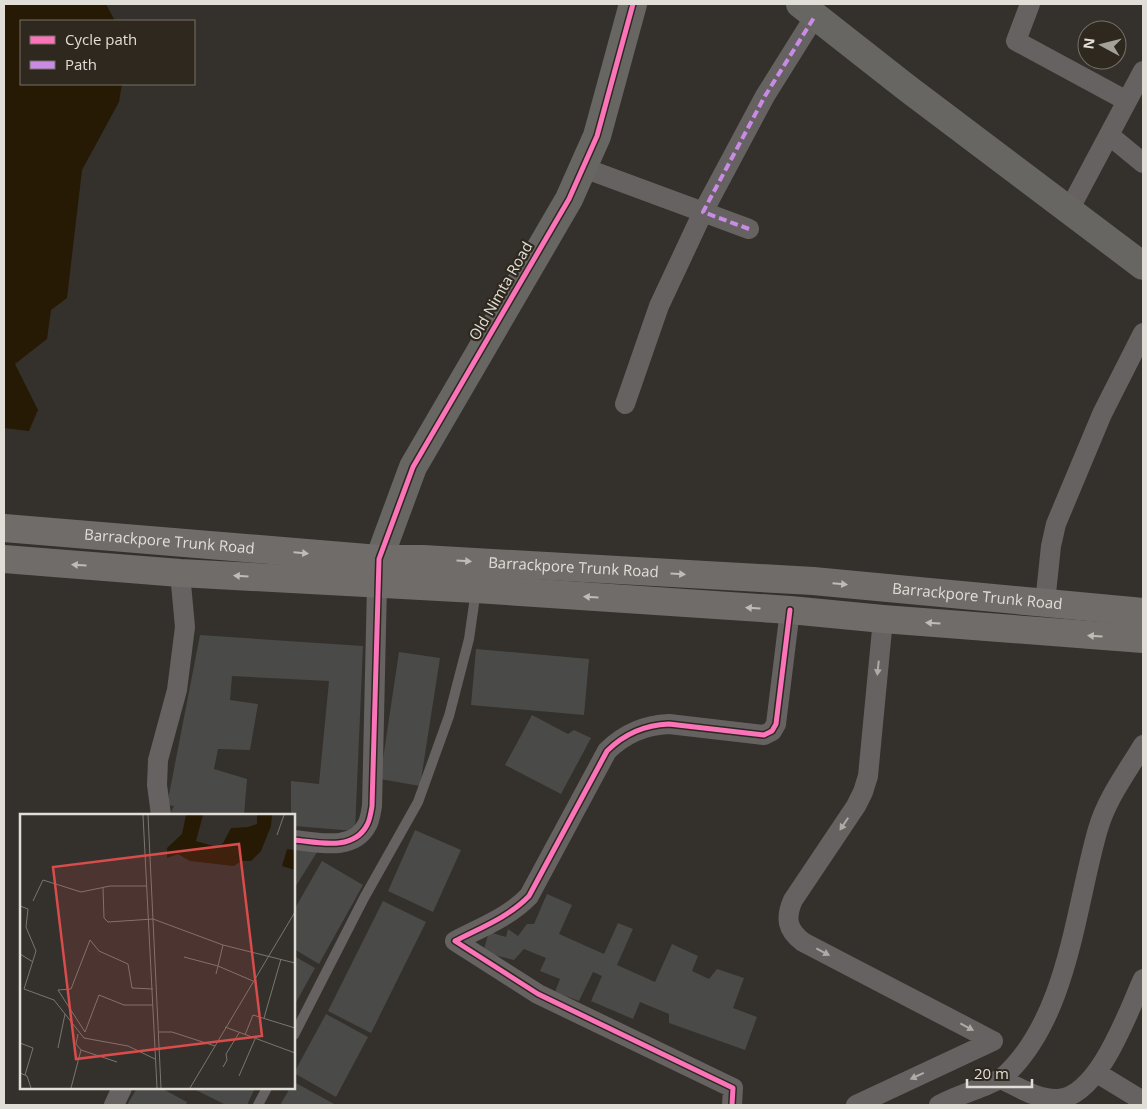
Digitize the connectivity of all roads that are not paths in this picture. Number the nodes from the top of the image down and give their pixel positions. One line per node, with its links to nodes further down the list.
1 (633, 4): 8 (street, Old Nimta Road)
2 (1030, 4): 5 (street)
3 (808, 10): 9 (street); 10 (street)
4 (1143, 71): 5 (street)
5 (1127, 101): 6 (street)
6 (1109, 135): 7 (street); 9 (street)
7 (1143, 163)
8 (584, 168): 10 (street); 18 (street, Old Nimta Road)
9 (1068, 210): 12 (street)
10 (703, 212): 11 (street); 14 (street)
11 (749, 229)
12 (1143, 266)
13 (1143, 333): 20 (street)
14 (626, 404)
15 (4, 528): 18 (main road, Barrackpore Trunk Road, one-way to 18)
16 (4, 559): 17 (main road, Barrackpore Trunk Road, one-way to 16)
17 (180, 572): 18 (main road, Barrackpore Trunk Road, one-way to 17); 26 (street)
18 (378, 572): 19 (main road, Barrackpore Trunk Road); 20 (main road, Barrackpore Trunk Road, one-way to 20); 27 (street)
19 (476, 589): 21 (main road, Barrackpore Trunk Road, one-way to 19); 29 (lane)
20 (1045, 603): 22 (main road, Barrackpore Trunk Road)
21 (790, 610): 23 (main road, Barrackpore Trunk Road); 37 (street)
22 (1143, 612)
23 (883, 619): 24 (main road, Barrackpore Trunk Road, one-way to 23); 38 (street, one-way to 38)
24 (1143, 640)
25 (1143, 746): 31 (street)
26 (161, 814)
27 (295, 840)
28 (1143, 979): 30 (street)
29 (295, 1033)
30 (1097, 1073): 31 (street); 34 (street)
31 (1001, 1079): 39 (street)
32 (122, 1089): 35 (street)
33 (266, 1089): 36 (lane)
34 (1143, 1101)
35 (114, 1105)
36 (258, 1105)
37 (732, 1105)
38 (856, 1105)
39 (939, 1105)

